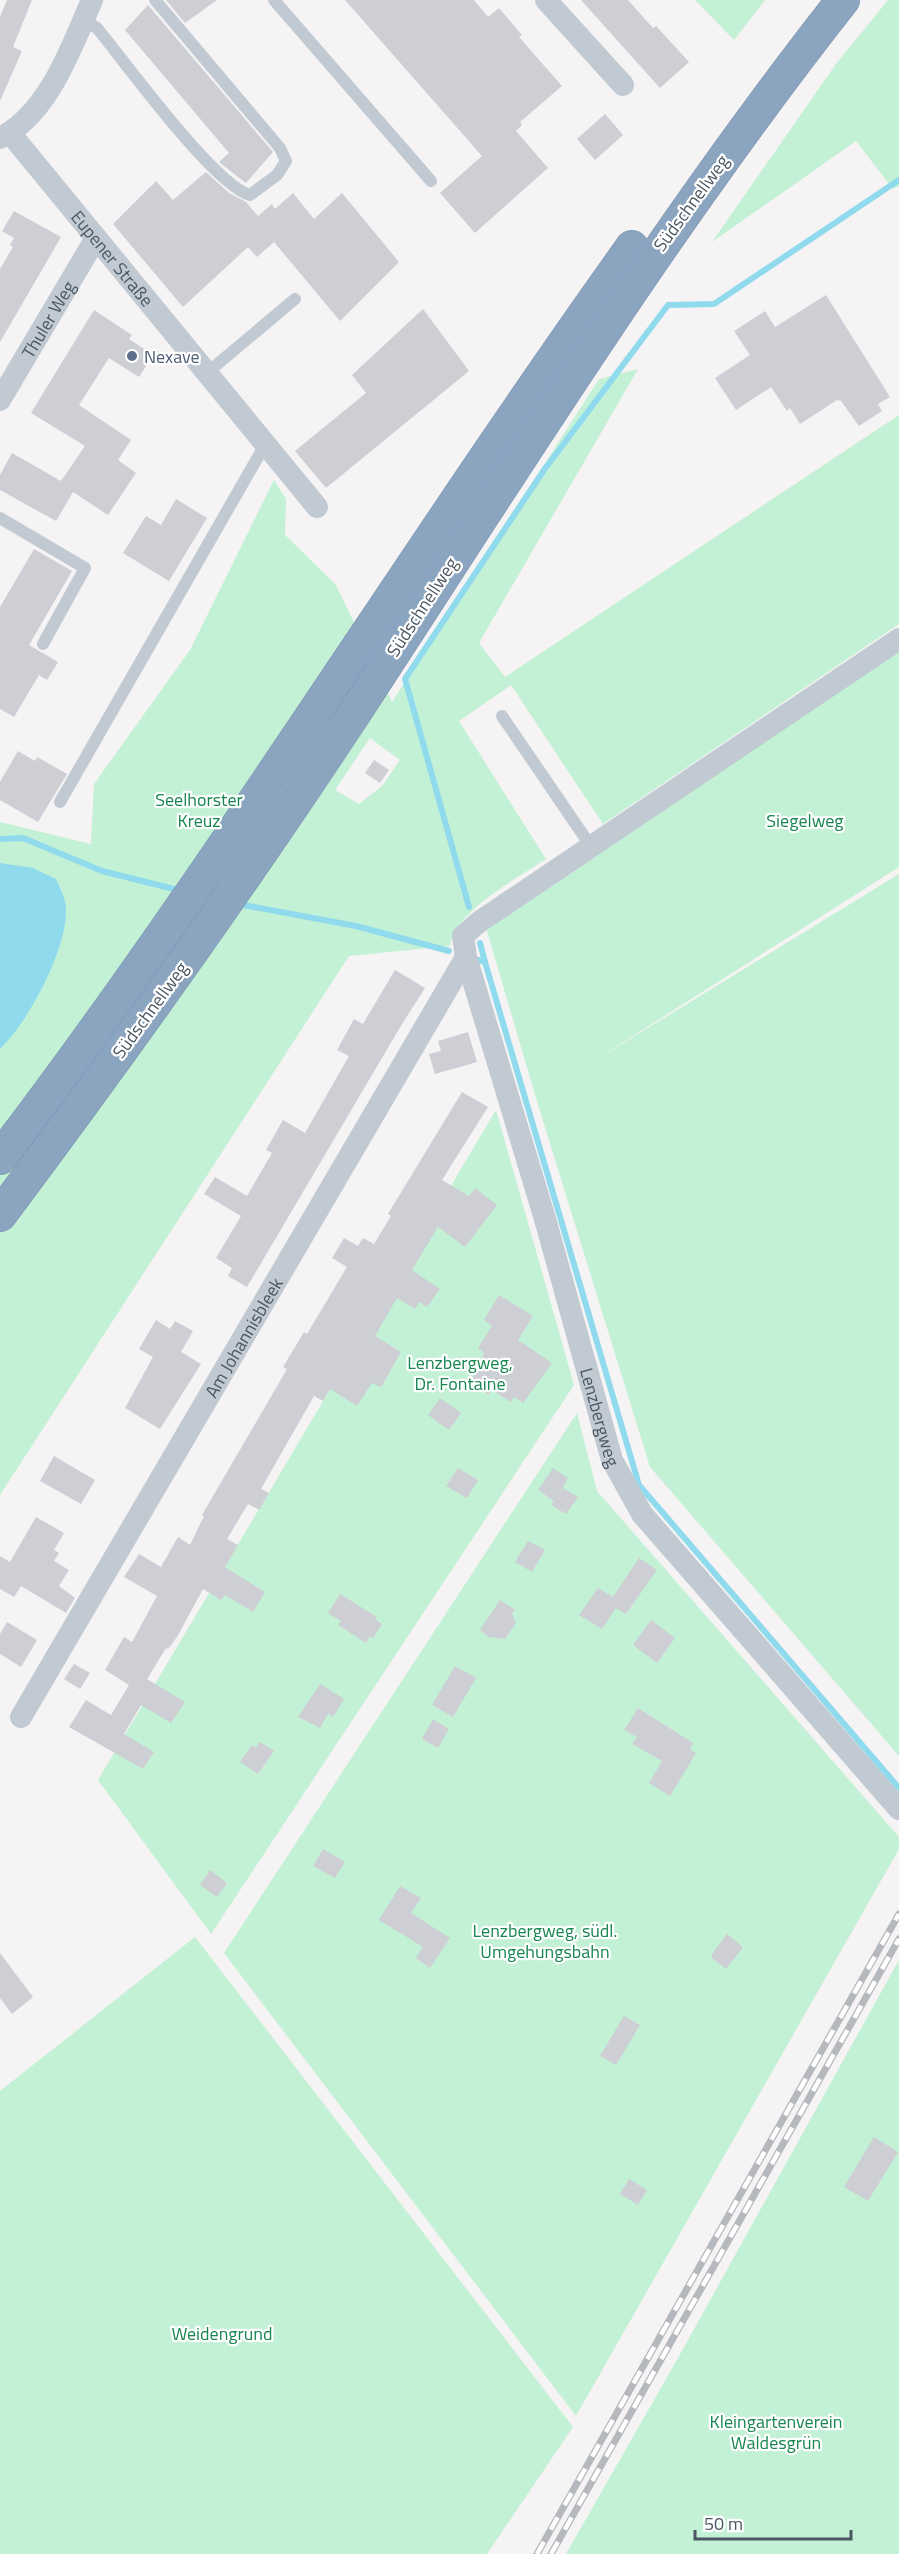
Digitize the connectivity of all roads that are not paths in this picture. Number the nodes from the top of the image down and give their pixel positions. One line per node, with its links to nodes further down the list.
1 (155, 0): 6 (lane)
2 (274, 0): 9 (lane)
3 (546, 0): 7 (street)
4 (816, 0): 23 (highway, Südschnellweg)
5 (843, 0): 24 (highway, Südschnellweg)
6 (88, 10): 8 (street, Eupener Straße)
7 (624, 85)
8 (5, 136): 10 (street, Eupener Straße)
9 (430, 181)
10 (96, 238): 12 (street, Eupener Straße); 13 (street, Thuler Weg)
11 (295, 299): 12 (lane)
12 (208, 372): 14 (street, Eupener Straße)
13 (0, 400)
14 (266, 442): 15 (street, Eupener Straße); 20 (lane)
15 (317, 507)
16 (0, 518): 18 (lane)
17 (899, 639): 21 (street)
18 (43, 644)
19 (502, 716): 21 (lane)
20 (60, 802)
21 (590, 846): 22 (street)
22 (464, 947): 25 (street, Am Johannisbleek); 26 (street, Lenzbergweg)
23 (0, 1158)
24 (0, 1215)
25 (21, 1718)
26 (899, 1809)

